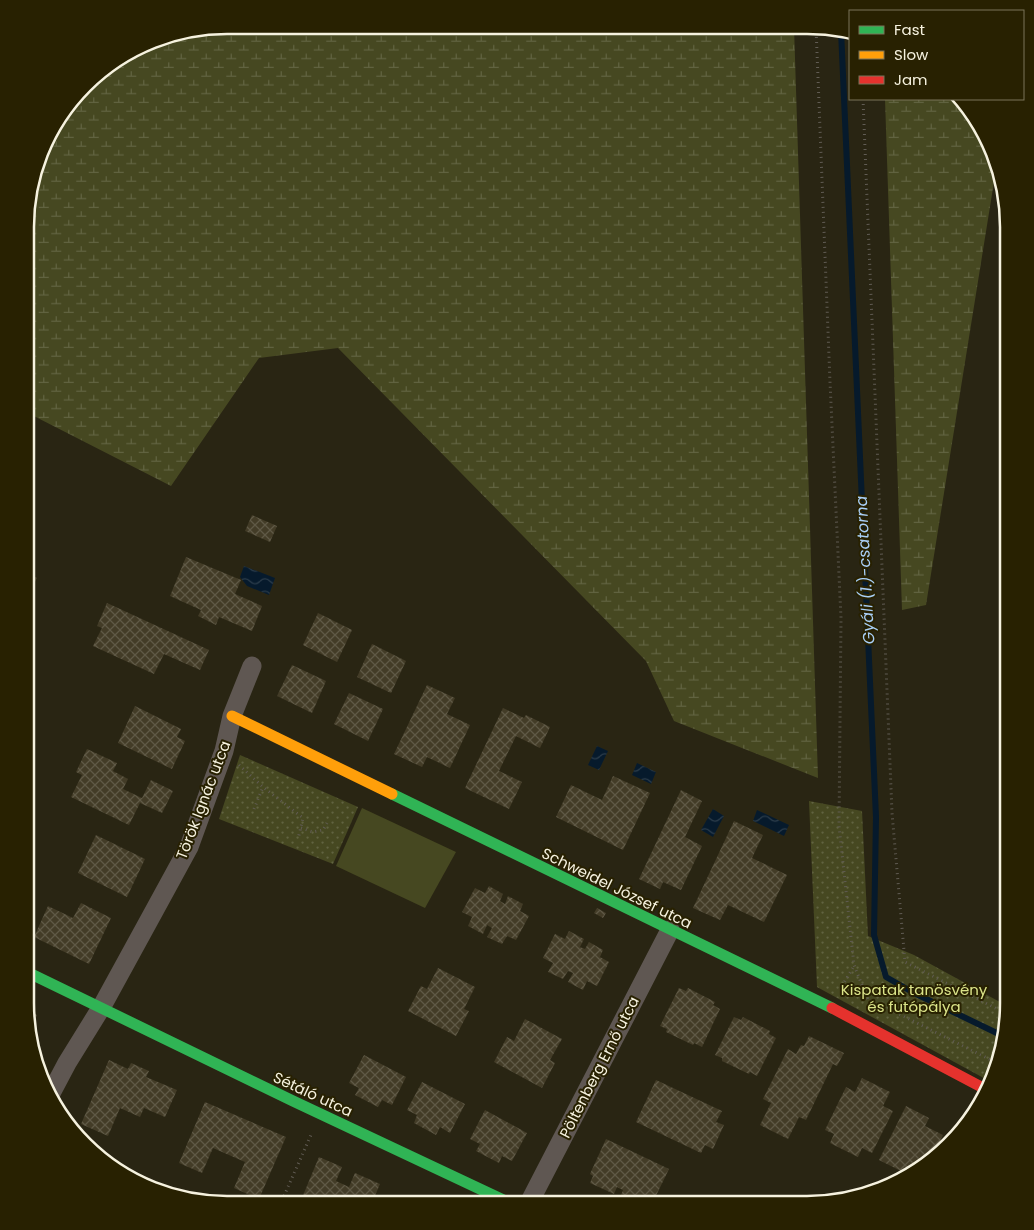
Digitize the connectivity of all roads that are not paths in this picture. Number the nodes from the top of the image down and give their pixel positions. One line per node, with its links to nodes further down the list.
1 (252, 666): 2 (street, Török Ignác utca)
2 (232, 716): 3 (street, Schweidel József utca); 5 (street, Török Ignác utca)
3 (670, 930): 6 (street, Schweidel József utca); 9 (street, Pöltenberg Ernő utca)
4 (34, 975): 5 (street, Sétáló utca)
5 (101, 1008): 7 (street, Török Ignác utca); 8 (street, Sétáló utca)
6 (981, 1087)
7 (54, 1088)
8 (495, 1196)
9 (533, 1196)

